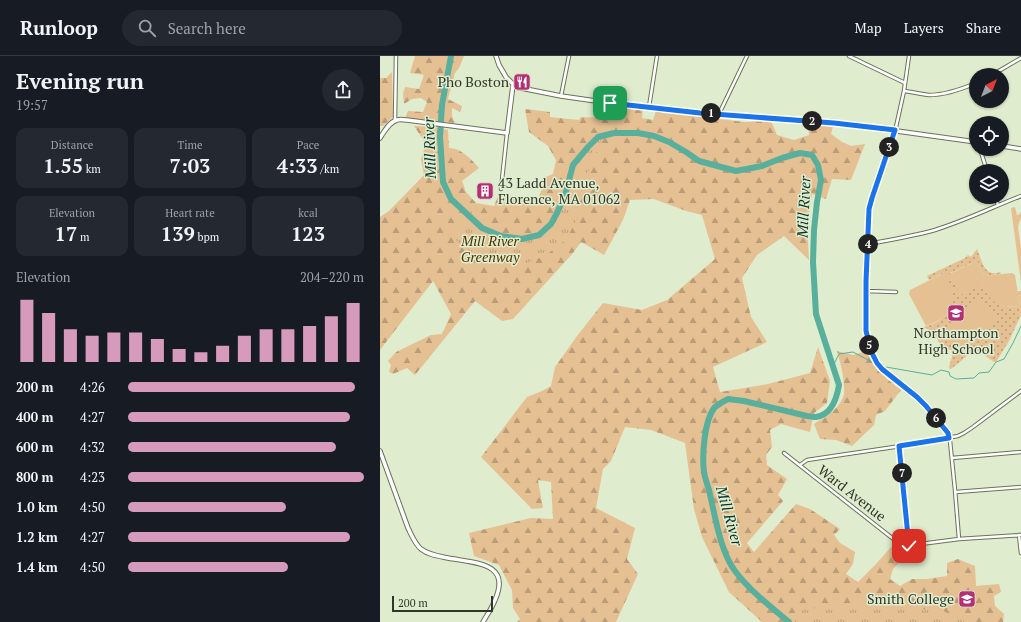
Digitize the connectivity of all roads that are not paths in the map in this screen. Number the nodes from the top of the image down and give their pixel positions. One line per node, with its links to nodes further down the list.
1 (396, 56): 17 (street)
2 (496, 56): 11 (street)
3 (569, 56): 14 (street)
4 (657, 56): 15 (street)
5 (747, 56): 16 (street)
6 (849, 56): 10 (street)
7 (909, 56): 10 (street)
8 (1021, 58): 9 (street)
9 (1004, 68)
10 (905, 84): 13 (street)
11 (513, 85): 14 (street); 19 (street)
12 (969, 85): 13 (street)
13 (904, 90): 18 (street)
14 (561, 96): 15 (street)
15 (649, 107): 16 (street)
16 (719, 114): 18 (street)
17 (395, 120): 19 (street); 20 (street)
18 (895, 130): 21 (street); 27 (street)
19 (507, 133): 24 (street)
20 (380, 138)
21 (969, 141)
22 (1009, 147): 23 (street)
23 (1021, 149)
24 (501, 189)
25 (1021, 196): 26 (street)
26 (998, 205): 27 (street)
27 (868, 244): 28 (street)
28 (866, 291): 29 (street); 31 (street)
29 (896, 292)
30 (1021, 391): 31 (street)
31 (949, 438): 32 (street); 36 (street)
32 (899, 446): 37 (street); 42 (street)
33 (380, 450): 44 (street)
34 (1021, 452): 36 (street)
35 (784, 453): 37 (street, Ward Avenue)
36 (952, 458): 39 (street)
37 (800, 465): 42 (street, Ward Avenue)
38 (1021, 487): 39 (street)
39 (956, 492): 41 (street)
40 (1020, 535): 41 (street); 43 (street)
41 (959, 540): 42 (street)
42 (909, 546)
43 (1021, 553)
44 (483, 622)

